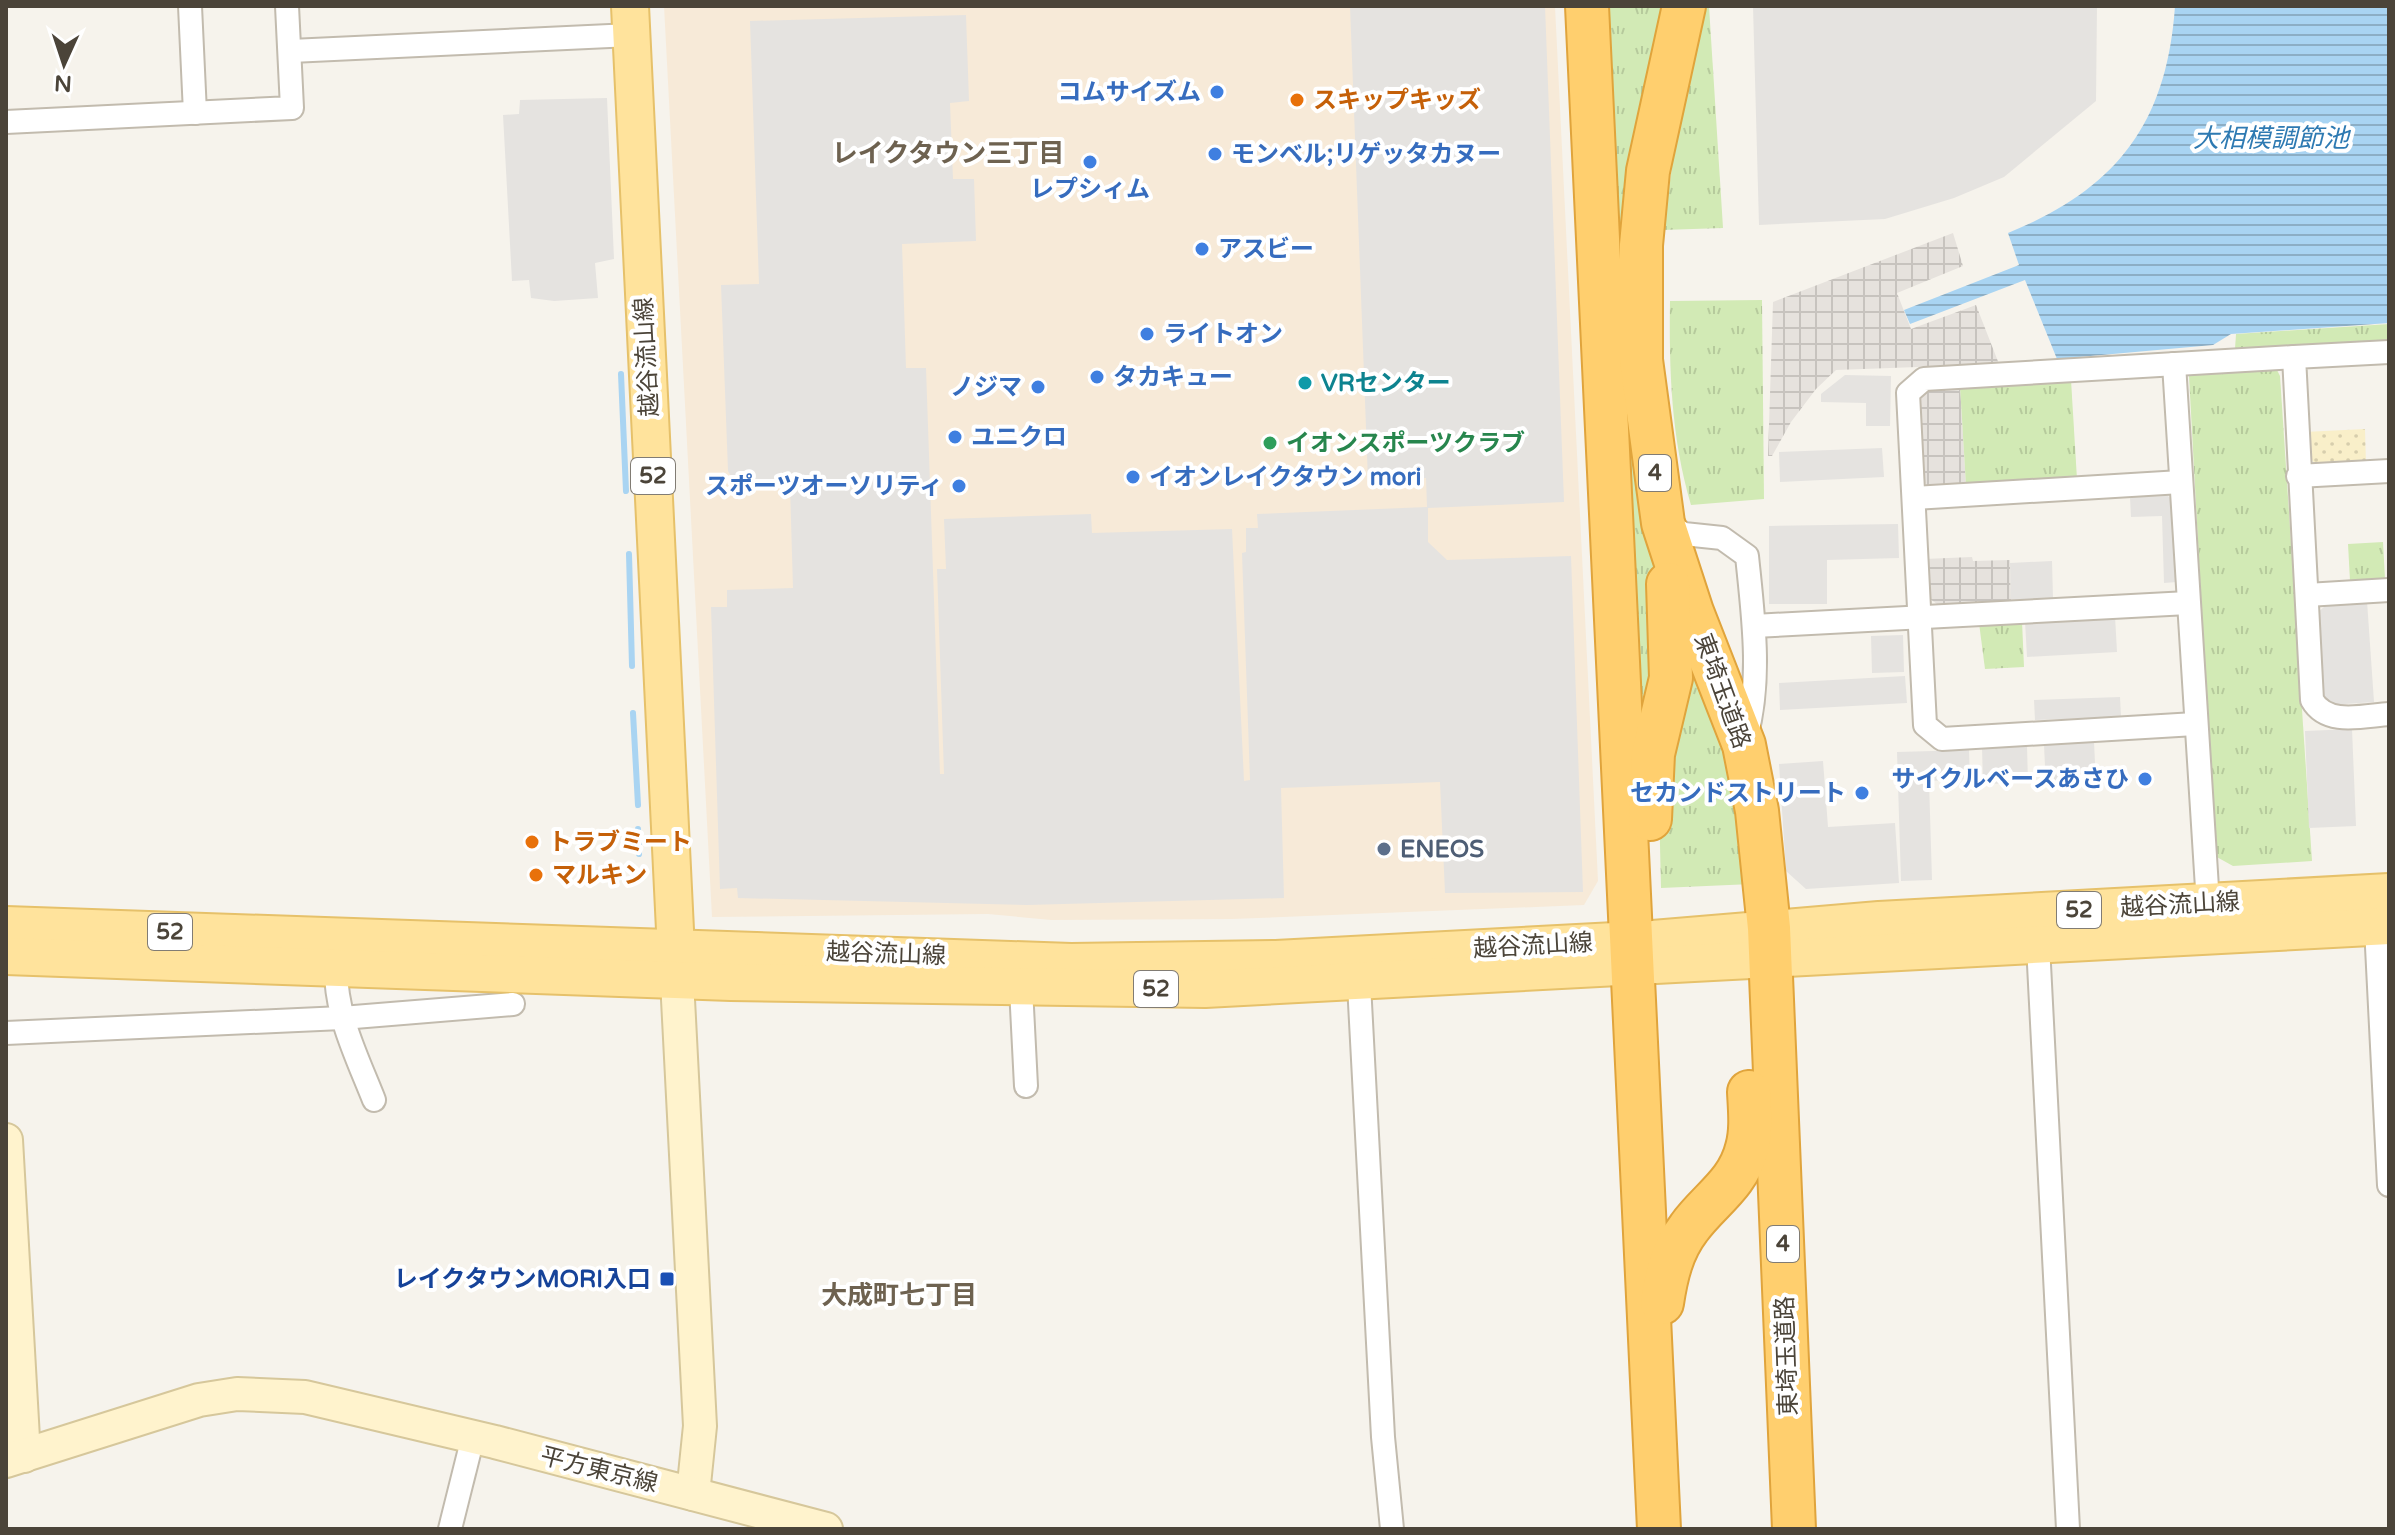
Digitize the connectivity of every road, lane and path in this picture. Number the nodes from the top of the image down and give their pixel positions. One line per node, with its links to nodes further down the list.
1 (190, 6): 7 (street)
2 (287, 6): 6 (street)
3 (1587, 6): 30 (highway, 4)
4 (1684, 6): 16 (highway, 東埼玉道路 / 4)
5 (630, 21): 6 (street); 33 (main road, 越谷流山線 / 52)
6 (291, 51): 7 (street)
7 (195, 113): 8 (street)
8 (6, 122)
9 (2389, 352): 10 (street)
10 (2294, 357): 11 (street); 13 (street)
11 (2174, 364): 14 (street); 15 (street)
12 (2389, 471): 13 (street)
13 (2298, 476): 18 (street)
14 (2181, 482): 15 (street); 19 (street)
15 (1914, 498): 20 (street)
16 (1663, 523): 21 (street); 24 (highway, 東埼玉道路 / 4); 30 (highway, 4)
17 (2389, 590): 18 (street)
18 (2307, 595): 22 (street)
19 (2188, 603): 20 (street); 23 (street)
20 (1918, 616): 21 (street); 23 (street)
21 (1754, 626): 24 (street)
22 (2389, 714)
23 (2195, 724): 26 (street)
24 (1744, 745): 31 (highway, 東埼玉道路 / 4)
25 (2389, 892): 26 (main road, 越谷流山線 / 52)
26 (2208, 904): 31 (main road, 越谷流山線 / 52)
27 (6, 925): 33 (main road, 越谷流山線 / 52)
28 (2382, 927): 29 (main road, 越谷流山線 / 52); 43 (street)
29 (2038, 945): 31 (main road, 越谷流山線 / 52); 55 (street)
30 (1639, 949): 31 (main road, 越谷流山線 / 52); 33 (main road, 越谷流山線 / 52); 35 (main road, 越谷流山線 / 52); 44 (highway, 4)
31 (1764, 949): 44 (highway, 4); 45 (highway, 東埼玉道路 / 4)
32 (6, 956): 34 (main road, 越谷流山線 / 52)
33 (677, 964): 34 (main road, 越谷流山線 / 52); 36 (main road, 越谷流山線 / 52); 48 (main road)
34 (336, 970): 38 (street)
35 (1359, 984): 36 (main road, 越谷流山線 / 52); 51 (street)
36 (1021, 988): 40 (street)
37 (513, 1004): 38 (street)
38 (342, 1018): 39 (street); 41 (street)
39 (6, 1033)
40 (1026, 1086)
41 (374, 1100)
42 (6, 1140): 47 (main road)
43 (2389, 1185)
44 (1653, 1370): 52 (highway, 4)
45 (1789, 1425): 53 (highway, 4); 54 (highway, 東埼玉道路 / 4)
46 (473, 1437): 47 (main road, 平方東京線); 48 (main road, 平方東京線); 49 (street)
47 (15, 1458)
48 (693, 1494): 50 (main road, 平方東京線)
49 (450, 1529)
50 (826, 1529)
51 (1392, 1529)
52 (1659, 1529)
53 (1776, 1529)
54 (1794, 1529)
55 (2068, 1529)

